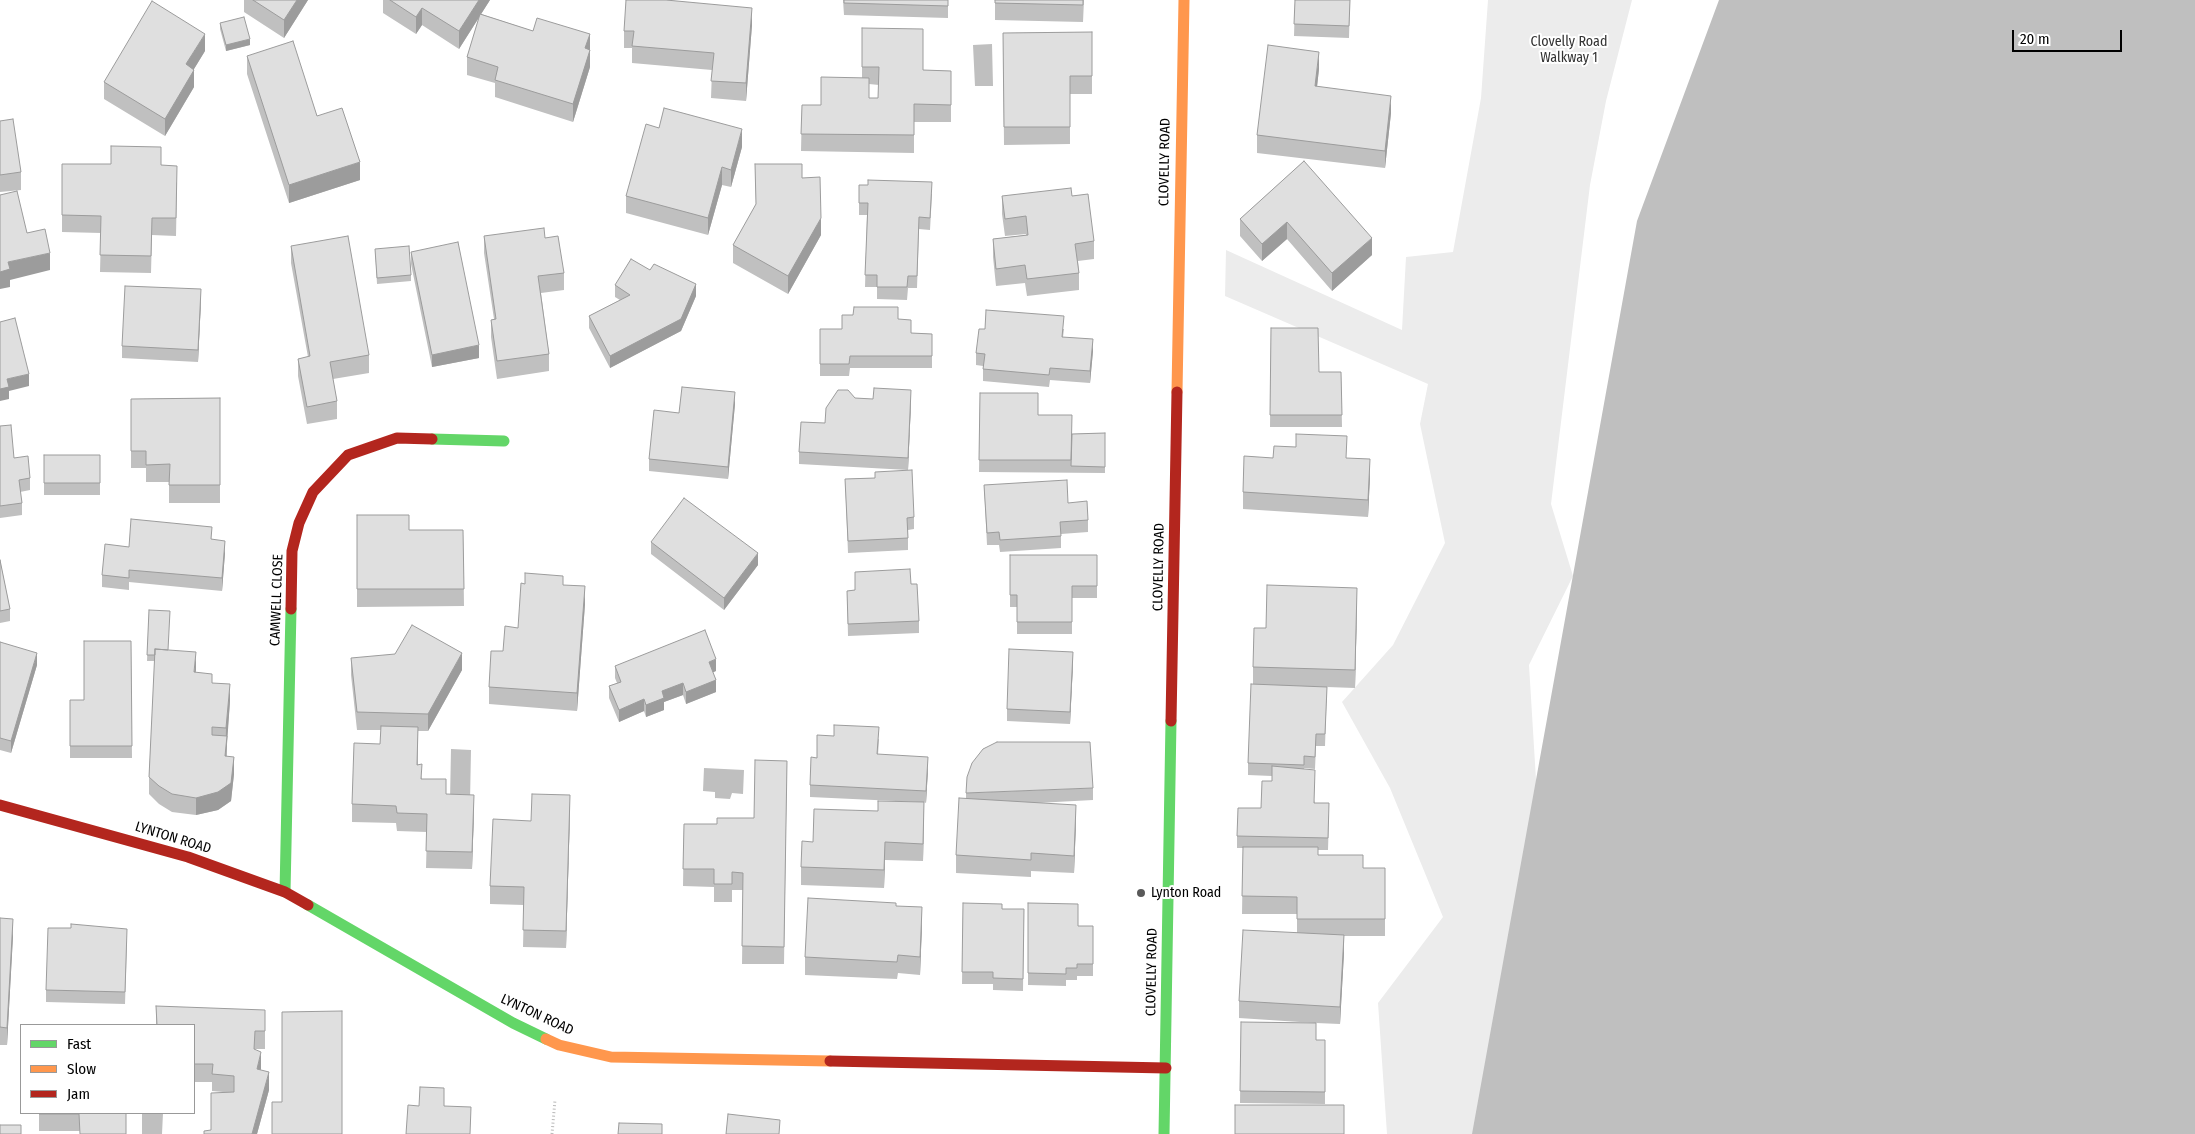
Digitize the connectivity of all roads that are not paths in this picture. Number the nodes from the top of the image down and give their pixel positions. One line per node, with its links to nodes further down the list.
1 (1184, 0): 5 (street, CLOVELLY ROAD)
2 (504, 441): 4 (street, CAMWELL CLOSE)
3 (0, 805): 4 (street, LYNTON ROAD)
4 (285, 892): 5 (street, LYNTON ROAD)
5 (1166, 1068): 6 (street, CLOVELLY ROAD)
6 (1164, 1134)

